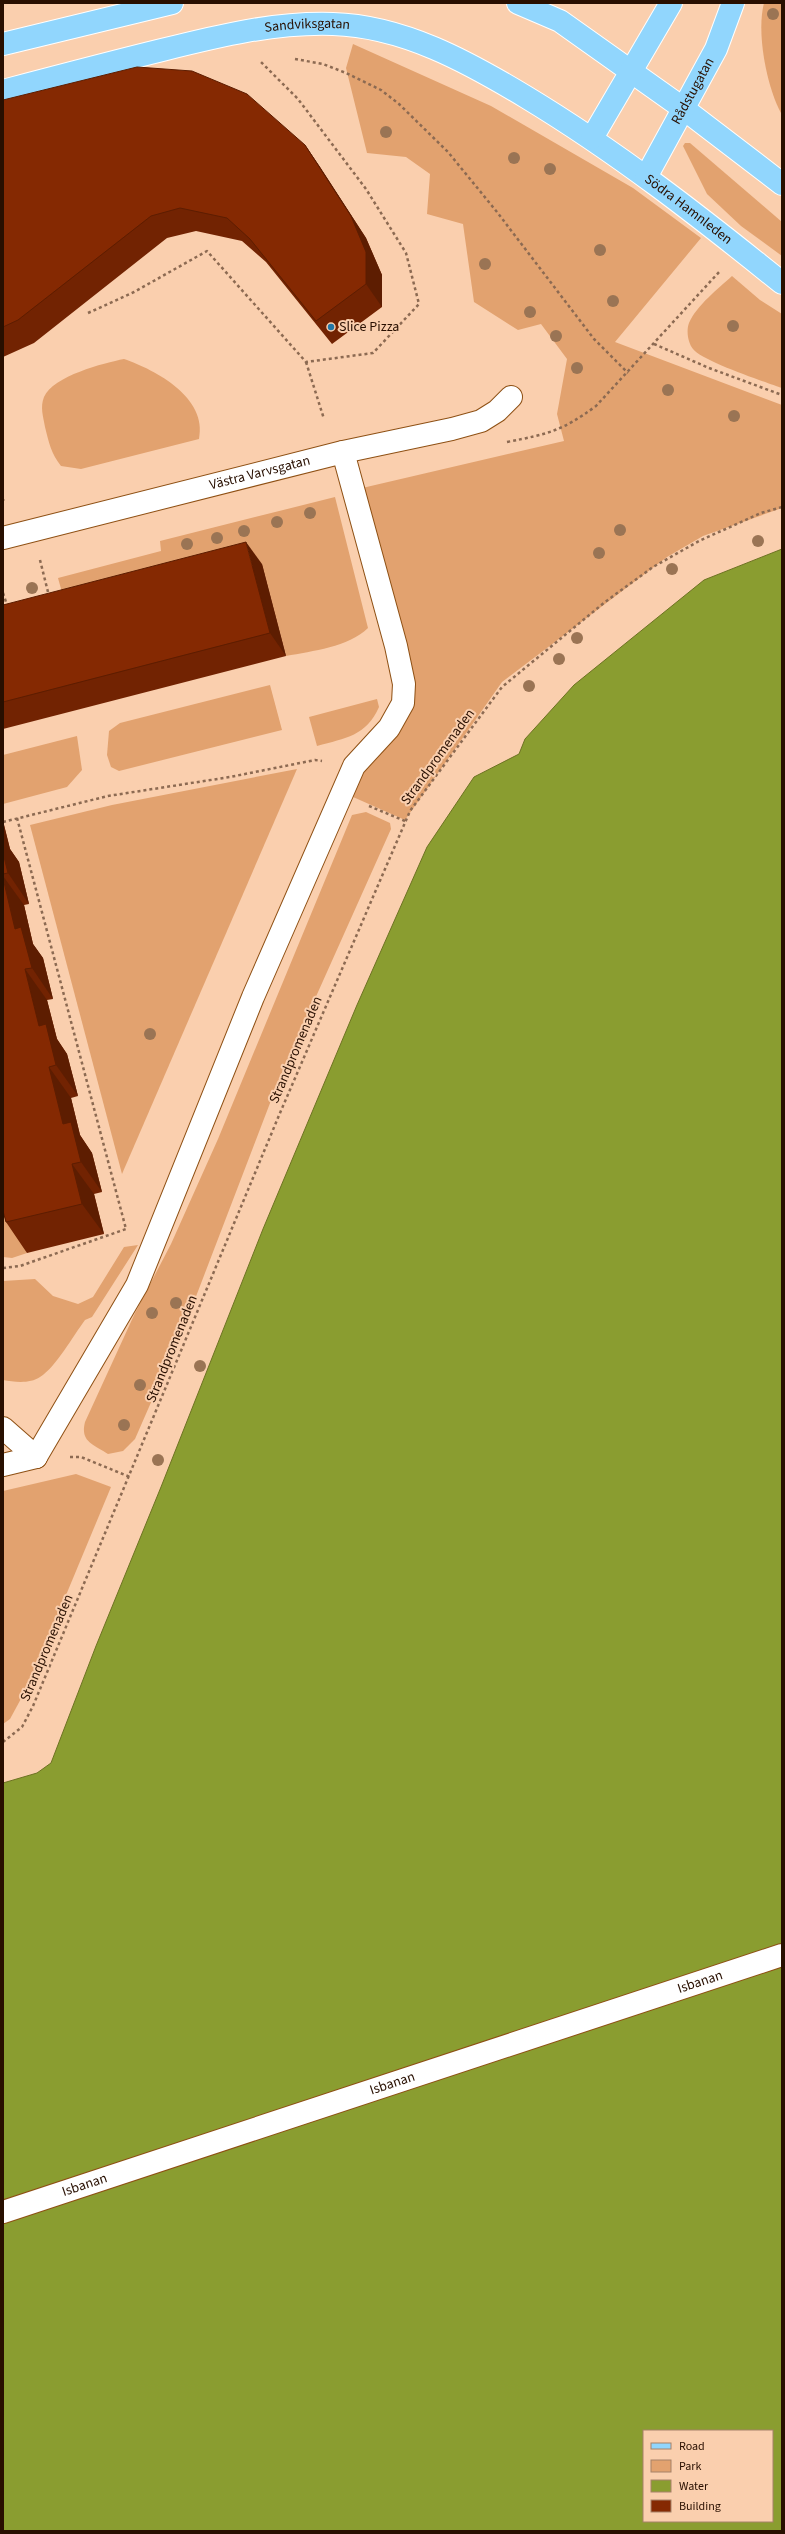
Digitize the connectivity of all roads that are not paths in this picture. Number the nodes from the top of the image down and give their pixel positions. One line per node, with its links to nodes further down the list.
1 (172, 3): 5 (main road)
2 (518, 3): 6 (main road)
3 (671, 3): 6 (main road)
4 (733, 3): 8 (main road, Rådstugatan)
5 (3, 44)
6 (632, 72): 8 (main road); 9 (main road)
7 (3, 91): 9 (main road, Sandviksgatan)
8 (684, 109): 10 (main road, Rådstugatan); 11 (main road)
9 (592, 138): 10 (main road, Södra Hamnleden)
10 (646, 176): 12 (main road, Södra Hamnleden)
11 (782, 184)
12 (782, 283)
13 (511, 397): 14 (street, Västra Varvsgatan)
14 (343, 452): 15 (street, Västra Varvsgatan); 17 (street)
15 (3, 538)
16 (3, 1428): 17 (street)
17 (36, 1458): 18 (street)
18 (3, 1465)
19 (782, 1955): 20 (street, Isbanan)
20 (3, 2212)

